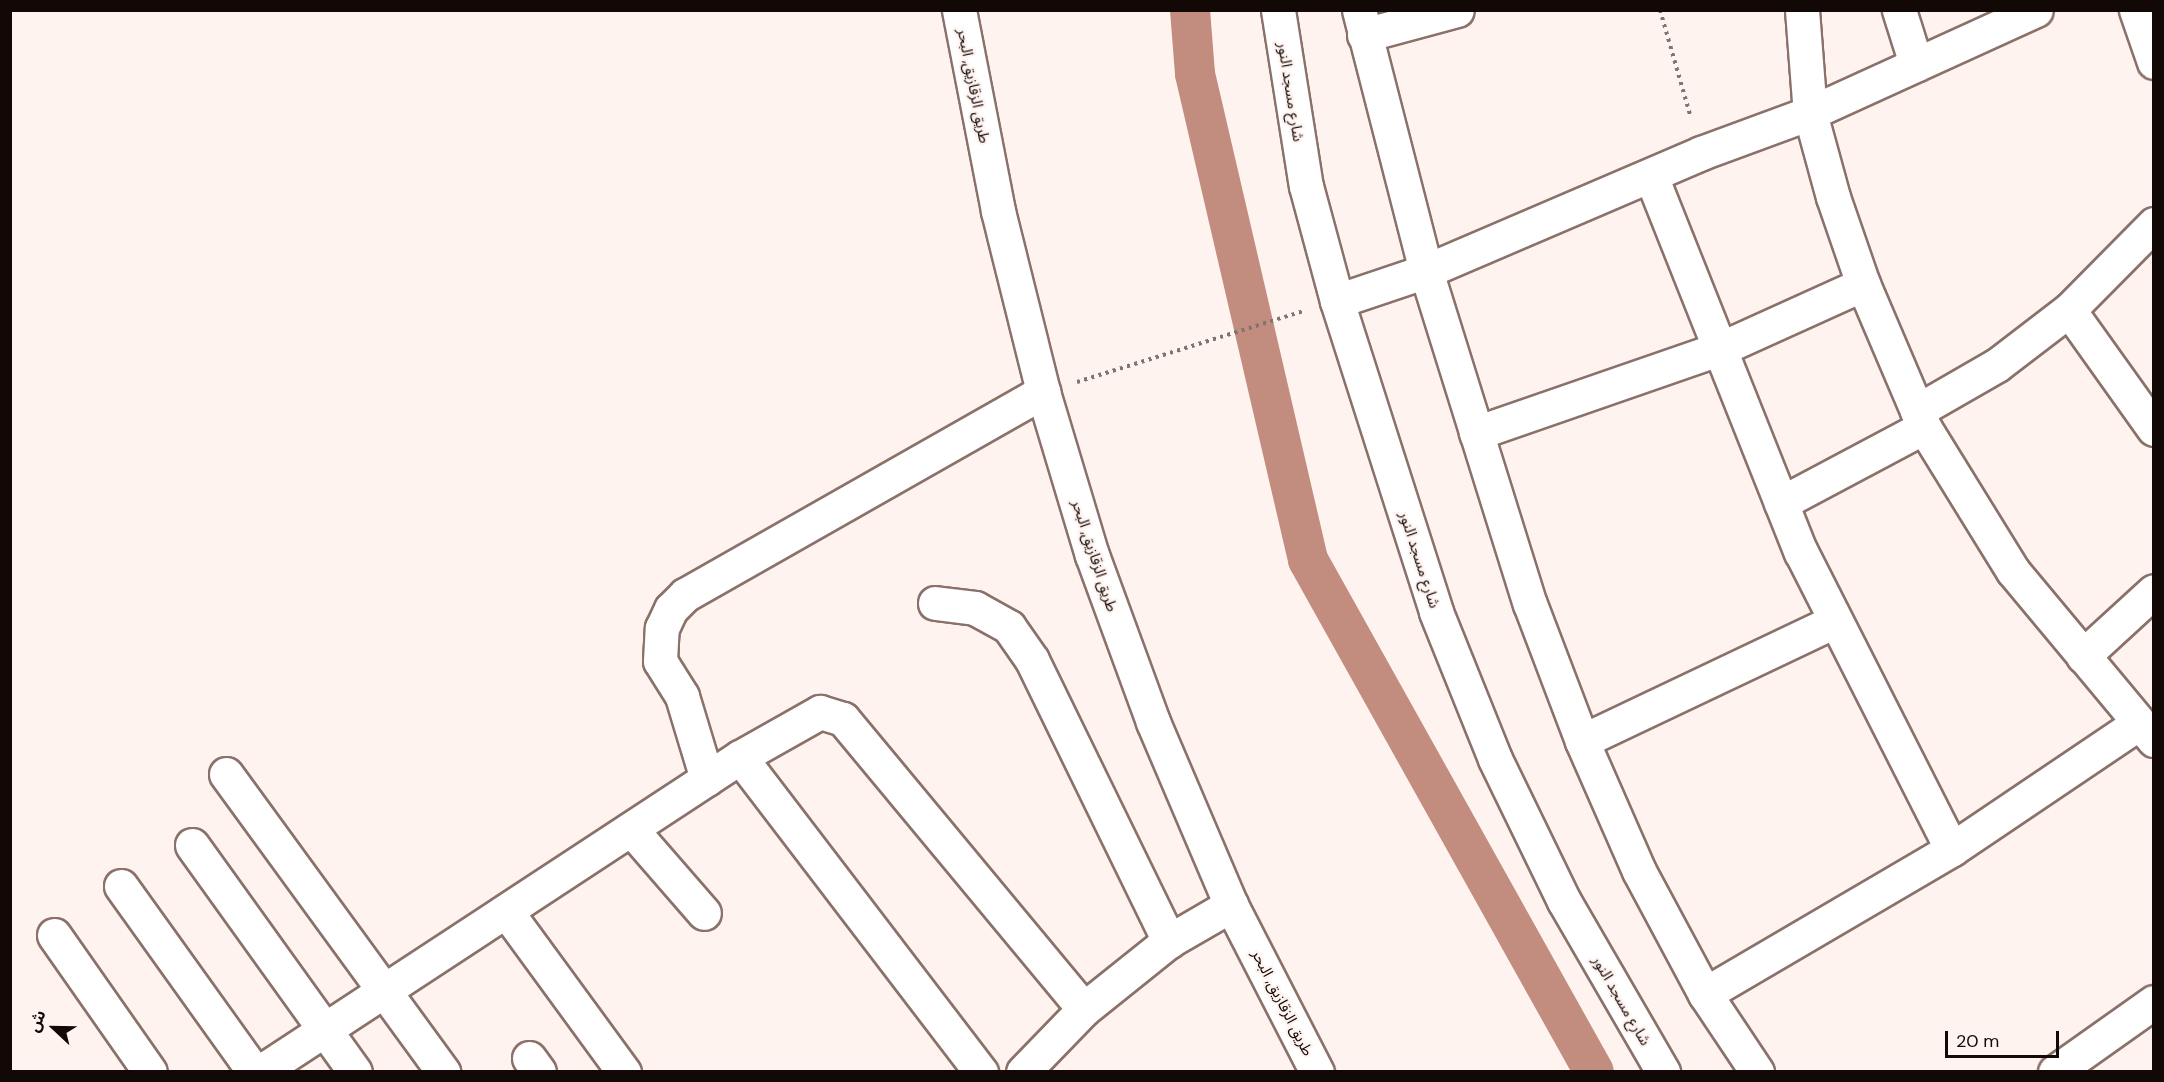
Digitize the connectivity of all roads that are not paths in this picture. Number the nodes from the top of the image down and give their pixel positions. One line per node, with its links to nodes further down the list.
1 (959, 10): 19 (street, طريق الزقازيق, البحر)
2 (1278, 10): 16 (street, شارع مسجد النور)
3 (1457, 10): 8 (street)
4 (1802, 10): 11 (street)
5 (1899, 10): 10 (street)
6 (2036, 10): 10 (street)
7 (2136, 10): 9 (street)
8 (1361, 23): 14 (street)
9 (2154, 62)
10 (1916, 63): 11 (street)
11 (1810, 113): 12 (street); 15 (street)
12 (1651, 176): 14 (street); 18 (street)
13 (2154, 224): 17 (street)
14 (1426, 271): 16 (street); 22 (street)
15 (1863, 284): 18 (street); 20 (street)
16 (1336, 301): 56 (street, شارع مسجد النور)
17 (2068, 309): 20 (street); 21 (street)
18 (1722, 348): 22 (street); 23 (street)
19 (1043, 392): 32 (street); 37 (street, طريق الزقازيق, البحر)
20 (1921, 419): 23 (street); 27 (street)
21 (2154, 429)
22 (1476, 433): 29 (street)
23 (1781, 503): 26 (street)
24 (2154, 591): 27 (street)
25 (935, 603): 41 (street)
26 (1835, 621): 29 (street); 35 (street)
27 (2083, 656): 28 (street)
28 (2146, 732): 35 (street)
29 (1582, 741): 43 (street)
30 (740, 757): 32 (street); 45 (street); 53 (street)
31 (226, 774): 42 (street)
32 (707, 779): 33 (street)
33 (631, 829): 38 (street); 39 (street)
34 (192, 845): 46 (street)
35 (1952, 849): 43 (street)
36 (121, 886): 48 (street)
37 (1231, 905): 41 (street); 55 (street, طريق الزقازيق, البحر)
38 (506, 911): 42 (street); 52 (street)
39 (704, 913)
40 (54, 934): 47 (street)
41 (1169, 941): 45 (street)
42 (384, 991): 46 (street); 51 (street)
43 (1705, 994): 57 (street)
44 (2154, 1002): 58 (street)
45 (1084, 1009): 54 (street)
46 (325, 1029): 49 (street); 50 (street)
47 (150, 1071)
48 (254, 1071)
49 (260, 1071)
50 (355, 1071)
51 (443, 1071)
52 (624, 1071)
53 (981, 1071)
54 (1023, 1071)
55 (1317, 1071)
56 (1663, 1071)
57 (1757, 1071)
58 (2055, 1071)

